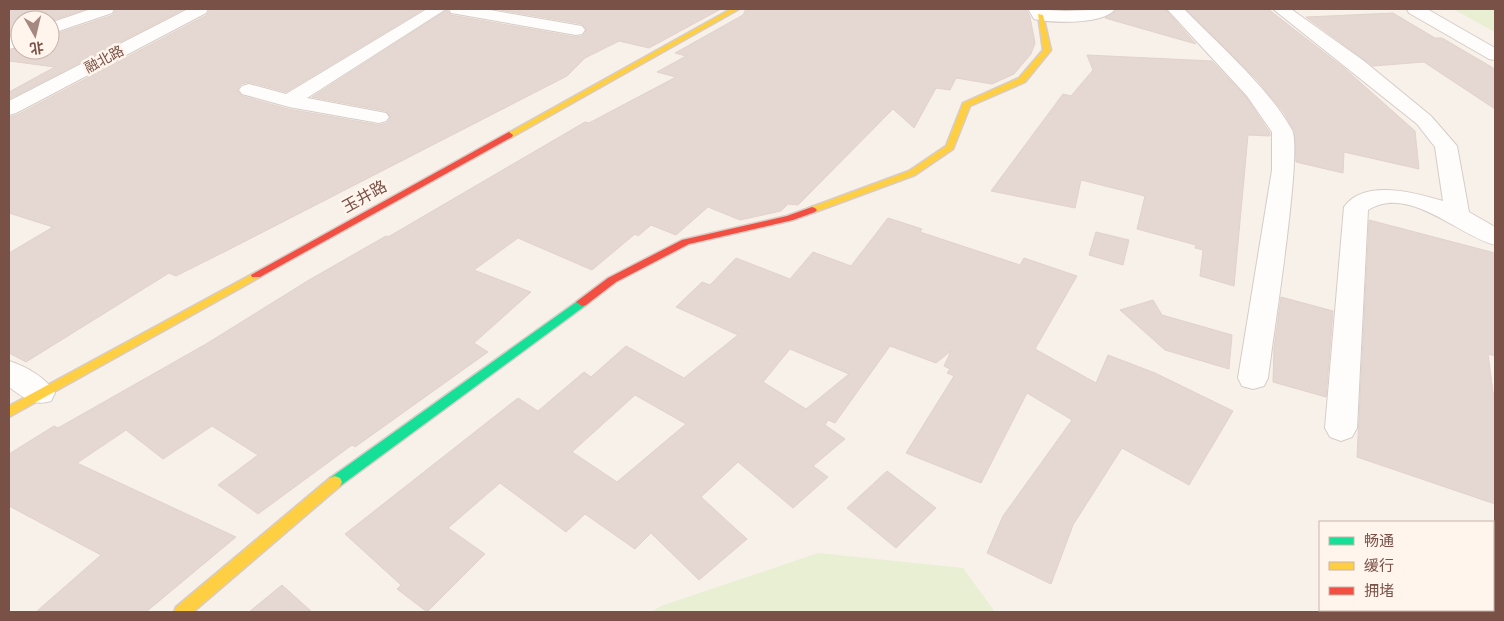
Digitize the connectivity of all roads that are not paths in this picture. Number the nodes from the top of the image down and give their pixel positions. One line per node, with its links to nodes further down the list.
1 (106, 9): 12 (street)
2 (200, 9): 17 (street, 融北路)
3 (438, 9): 16 (street)
4 (457, 9): 13 (street)
5 (715, 9): 19 (street)
6 (736, 9): 23 (street, 玉井路)
7 (1107, 9): 11 (street)
8 (1175, 9): 22 (street)
9 (1280, 9): 20 (street)
10 (1415, 9): 14 (street)
11 (1038, 12): 26 (street)
12 (60, 25)
13 (576, 30)
14 (1495, 55)
15 (249, 90): 16 (street)
16 (289, 101): 18 (street)
17 (9, 109)
18 (379, 117)
19 (508, 122)
20 (1457, 215): 21 (street); 25 (street)
21 (1495, 237)
22 (1253, 378)
23 (25, 383): 24 (street, 玉井路)
24 (9, 412)
25 (1341, 428)
26 (182, 612)

